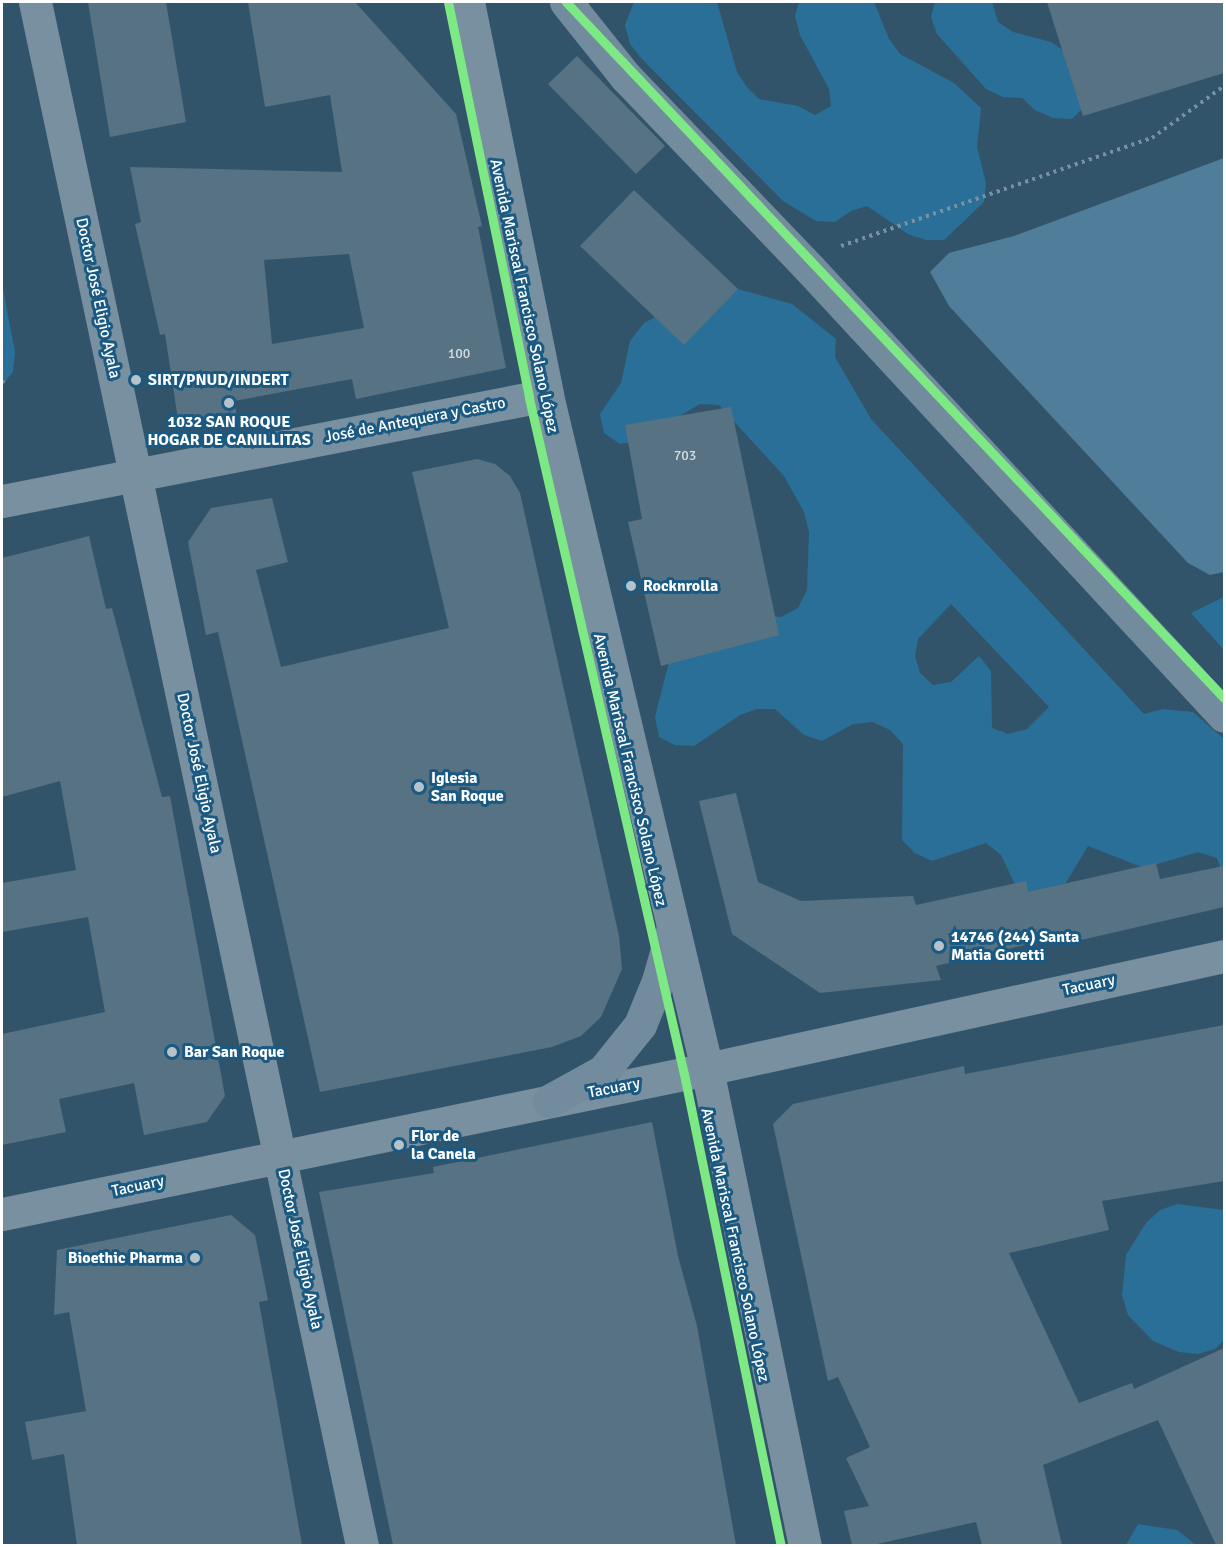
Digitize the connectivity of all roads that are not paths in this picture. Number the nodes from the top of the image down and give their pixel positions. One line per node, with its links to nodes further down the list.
1 (35, 2): 5 (street, Doctor José Eligio Ayala)
2 (468, 2): 4 (highway, Avenida Mariscal Francisco Solano López)
3 (566, 2): 7 (main road)
4 (547, 395): 5 (street, José de Antequera y Castro); 8 (highway, Avenida Mariscal Francisco Solano López)
5 (135, 475): 6 (street, José de Antequera y Castro); 12 (street, Doctor José Eligio Ayala)
6 (2, 501)
7 (1224, 716)
8 (673, 928): 10 (highway, Avenida Mariscal Francisco Solano López); 11 (main road)
9 (1224, 956): 10 (street, Tacuary)
10 (707, 1069): 11 (street, Tacuary); 15 (highway, Avenida Mariscal Francisco Solano López)
11 (549, 1101): 12 (street, Tacuary)
12 (280, 1156): 13 (street, Tacuary); 14 (street, Doctor José Eligio Ayala)
13 (2, 1214)
14 (362, 1545)
15 (805, 1545)

